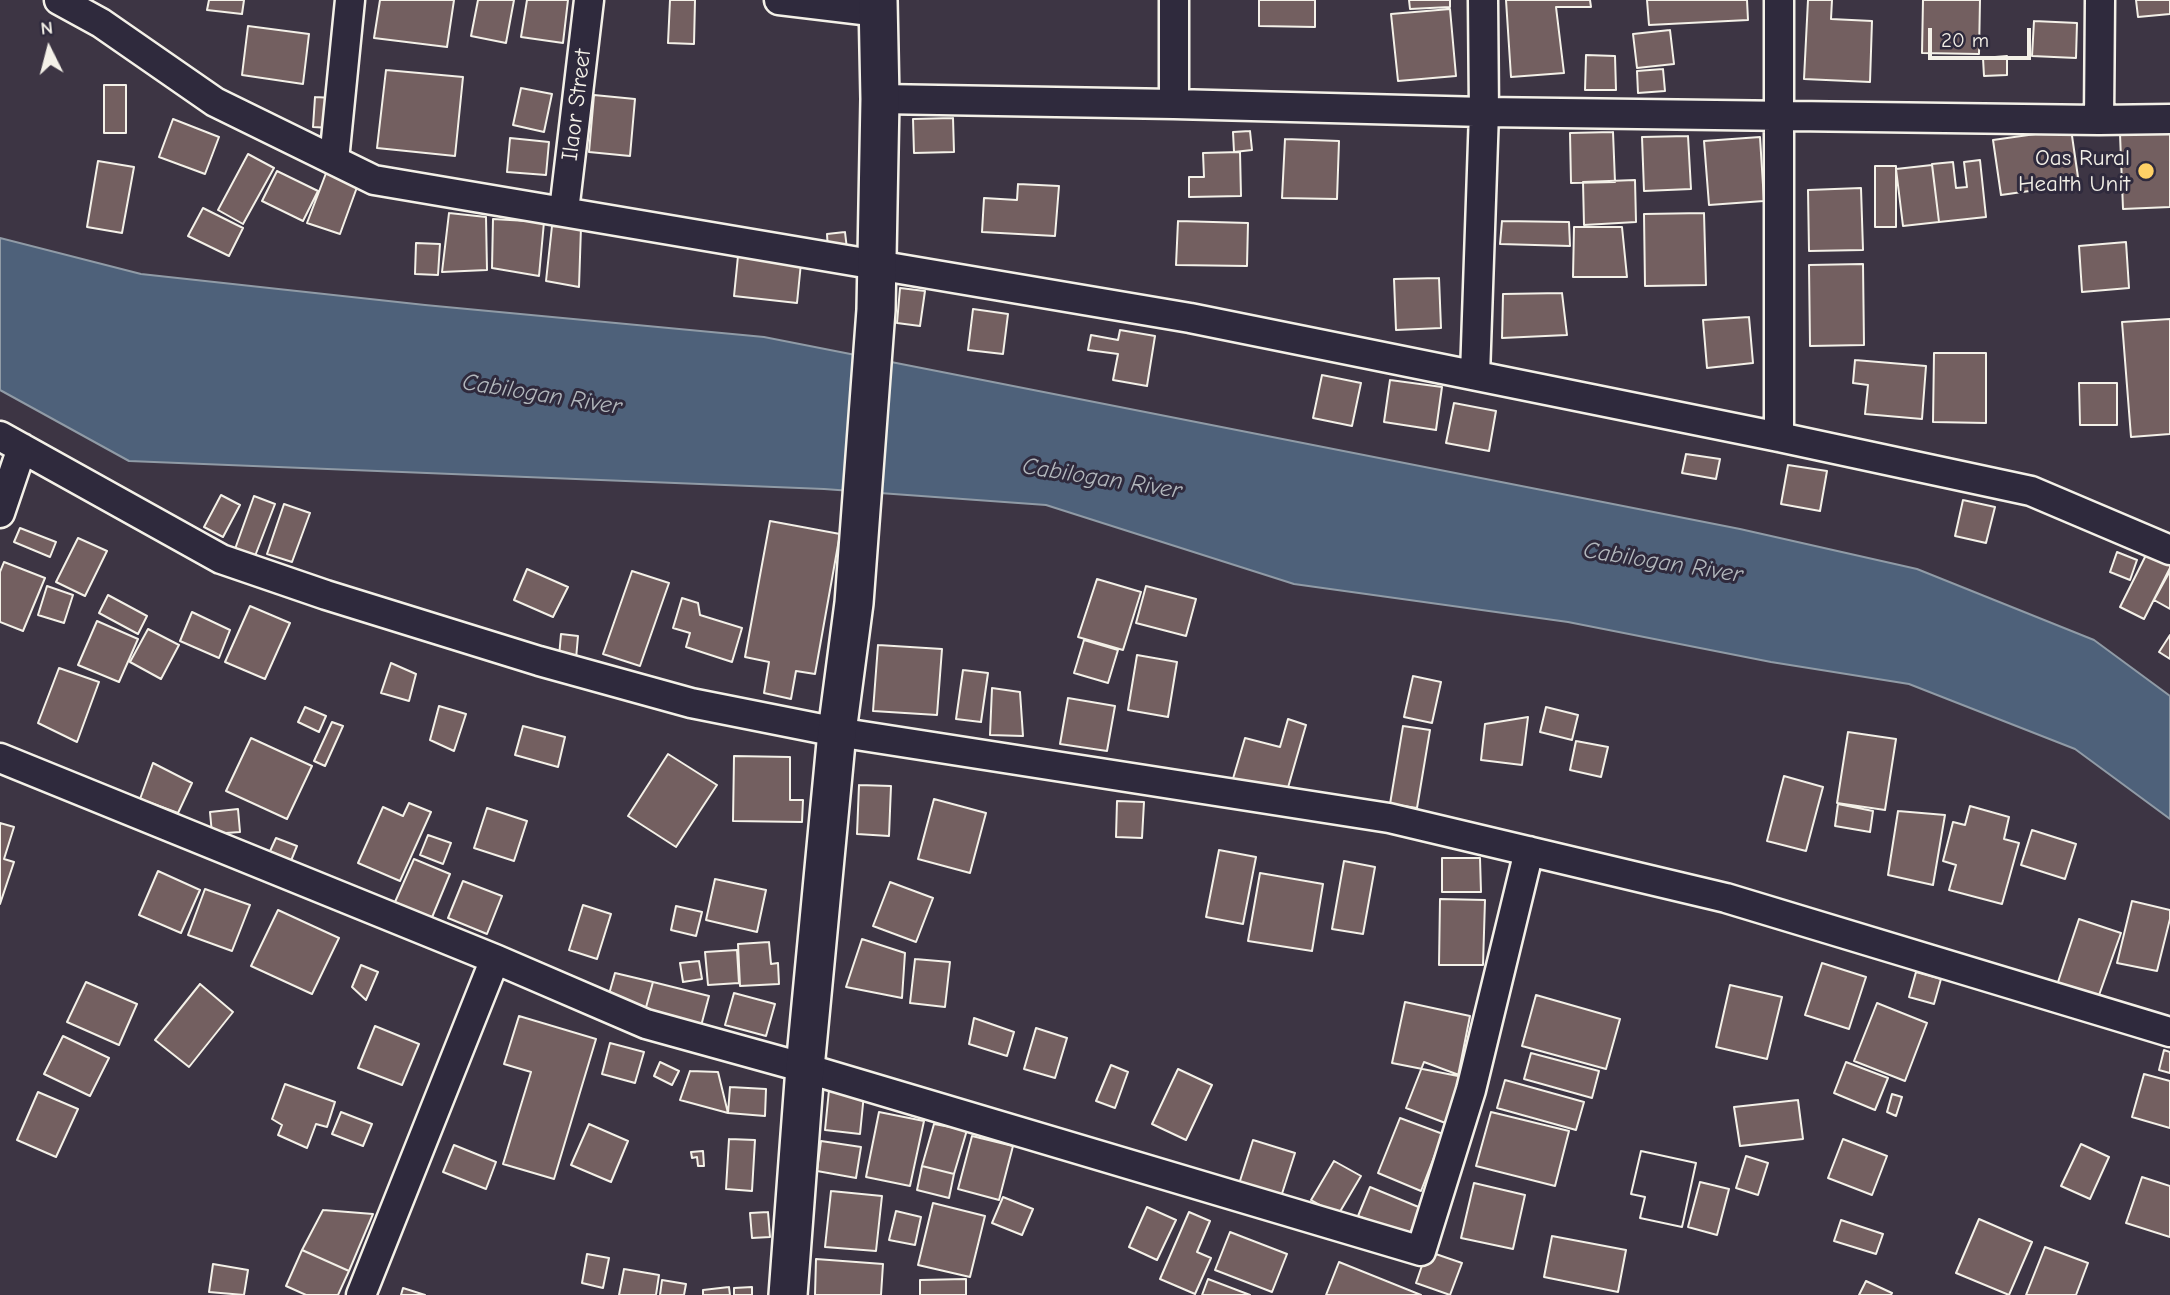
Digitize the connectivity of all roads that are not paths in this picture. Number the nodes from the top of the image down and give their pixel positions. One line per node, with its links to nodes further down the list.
1 (59, 0): 16 (street)
2 (350, 0): 16 (street)
3 (589, 0): 17 (street, Ilaor Street)
4 (779, 0): 9 (street)
5 (1174, 0): 11 (street)
6 (1483, 0): 12 (street)
7 (1779, 0): 13 (street)
8 (2100, 0): 15 (street)
9 (878, 6): 10 (street)
10 (880, 99): 11 (street); 18 (street)
11 (1174, 104): 12 (street)
12 (1484, 112): 13 (street); 19 (street)
13 (1779, 116): 15 (street); 20 (street)
14 (2170, 119): 15 (street)
15 (2099, 120)
16 (334, 160): 17 (street)
17 (564, 211): 18 (street)
18 (877, 265): 19 (street); 24 (street)
19 (1475, 375): 20 (street)
20 (1779, 437): 23 (street)
21 (11, 442): 22 (street); 24 (street)
22 (0, 513)
23 (2170, 550)
24 (837, 732): 26 (street); 29 (street)
25 (0, 758): 27 (street)
26 (1529, 851): 28 (street); 29 (street)
27 (495, 959): 29 (street); 30 (street)
28 (2170, 1032)
29 (805, 1068): 31 (street)
30 (361, 1295)
31 (788, 1295)

